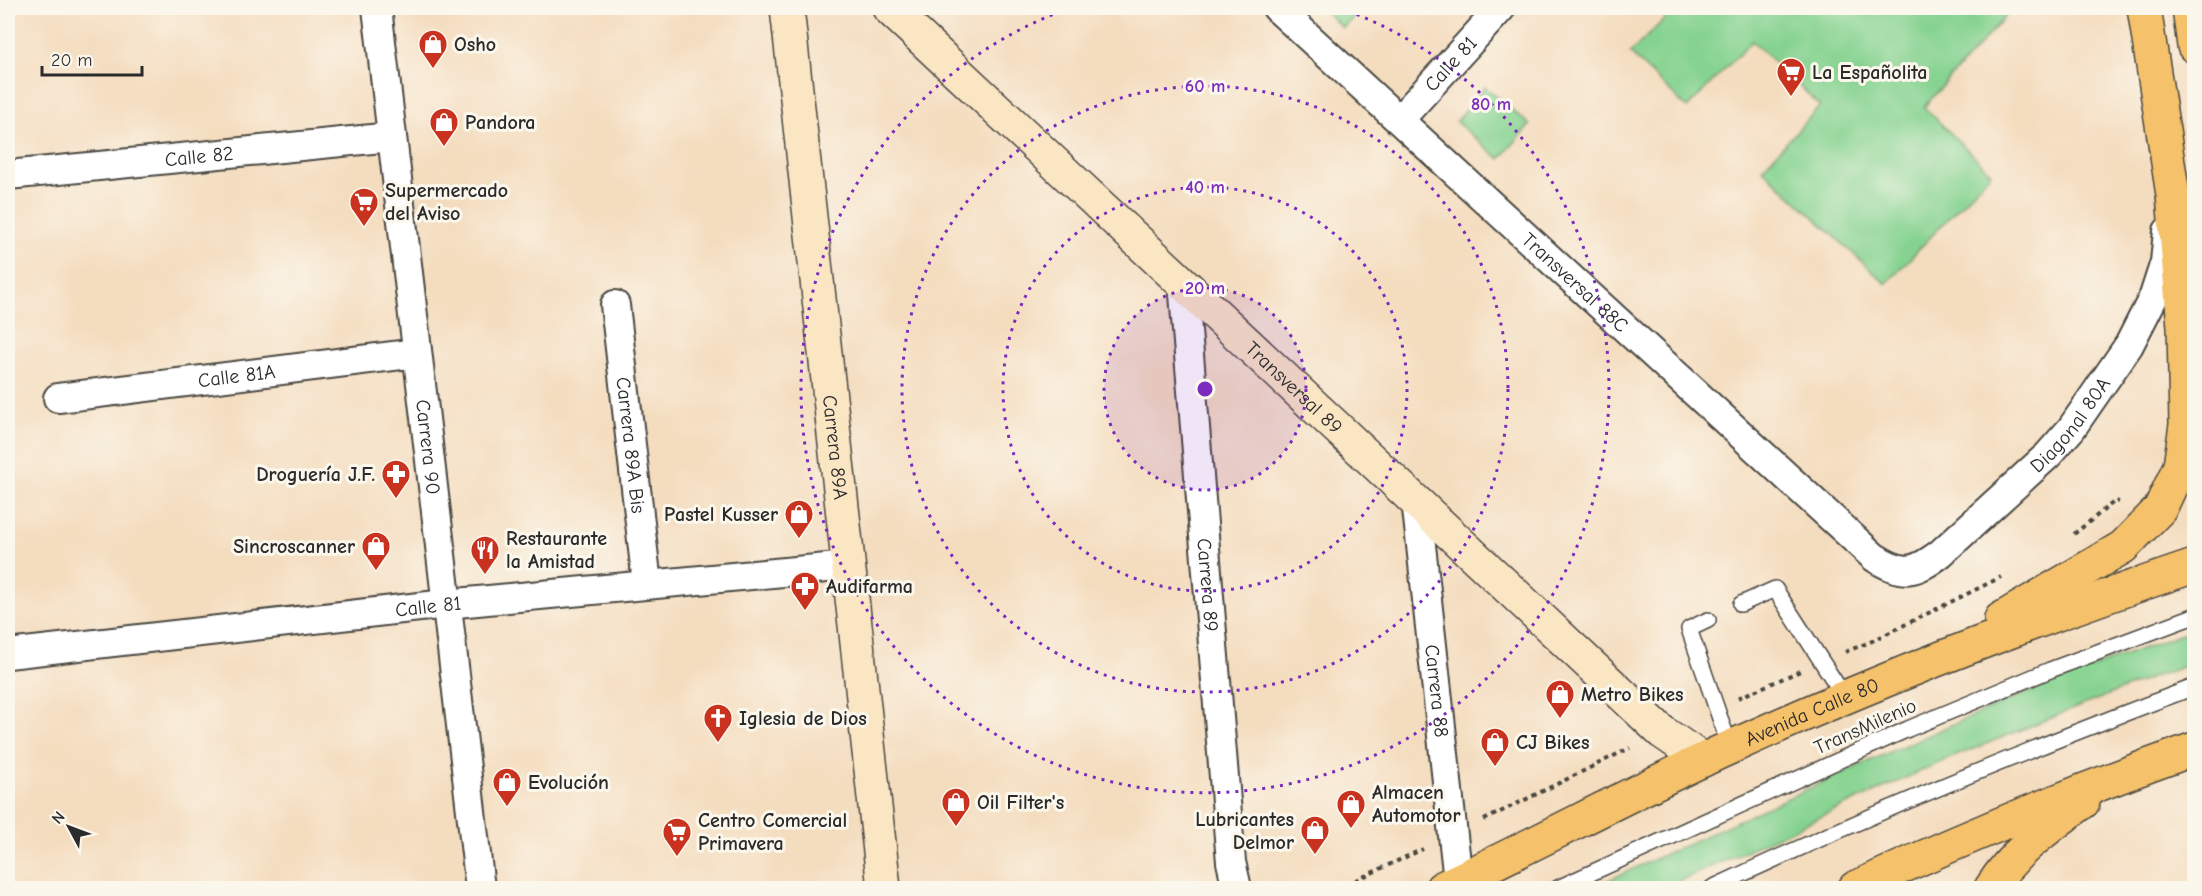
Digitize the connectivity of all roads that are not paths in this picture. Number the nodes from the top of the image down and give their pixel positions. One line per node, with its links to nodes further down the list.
1 (376, 8): 10 (street, Carrera 90)
2 (787, 8): 19 (street, Carrera 89A)
3 (889, 8): 13 (street, Transversal 89)
4 (1277, 8): 9 (street, Transversal 88C)
5 (1500, 8): 9 (street, Calle 81)
6 (2144, 8): 12 (main road)
7 (2189, 8): 8 (main road)
8 (2194, 46)
9 (1400, 119): 18 (street, Transversal 88C)
10 (392, 137): 11 (street, Calle 82); 15 (street, Carrera 90)
11 (8, 175)
12 (2173, 195): 18 (street, Diagonal 80A); 27 (main road)
13 (1183, 282): 17 (street, Transversal 89); 36 (street, Carrera 89)
14 (615, 305): 21 (street, Carrera 89A Bis)
15 (417, 353): 16 (street, Calle 81A); 22 (street, Carrera 90)
16 (58, 398)
17 (1416, 500): 31 (street, Transversal 89); 33 (street, Carrera 88)
18 (1874, 557)
19 (848, 566): 21 (street, Calle 81); 35 (street, Carrera 89A)
20 (2194, 566): 27 (main road, Avenida Calle 80)
21 (647, 584): 22 (street, Calle 81)
22 (446, 604): 26 (street, Calle 81); 34 (street, Carrera 90)
23 (1741, 604): 29 (lane)
24 (2194, 616): 37 (lane, TransMilenio)
25 (1708, 620): 31 (lane)
26 (8, 654)
27 (1929, 662): 29 (main road, Avenida Calle 80)
28 (2194, 687): 38 (lane)
29 (1844, 696): 31 (main road, Avenida Calle 80)
30 (2194, 750): 32 (main road)
31 (1716, 753): 33 (main road, Avenida Calle 80)
32 (2115, 777): 39 (main road); 40 (main road)
33 (1450, 885)
34 (480, 888)
35 (884, 888)
36 (1237, 888)
37 (1558, 888)
38 (1712, 888)
39 (1855, 888)
40 (1991, 888)

